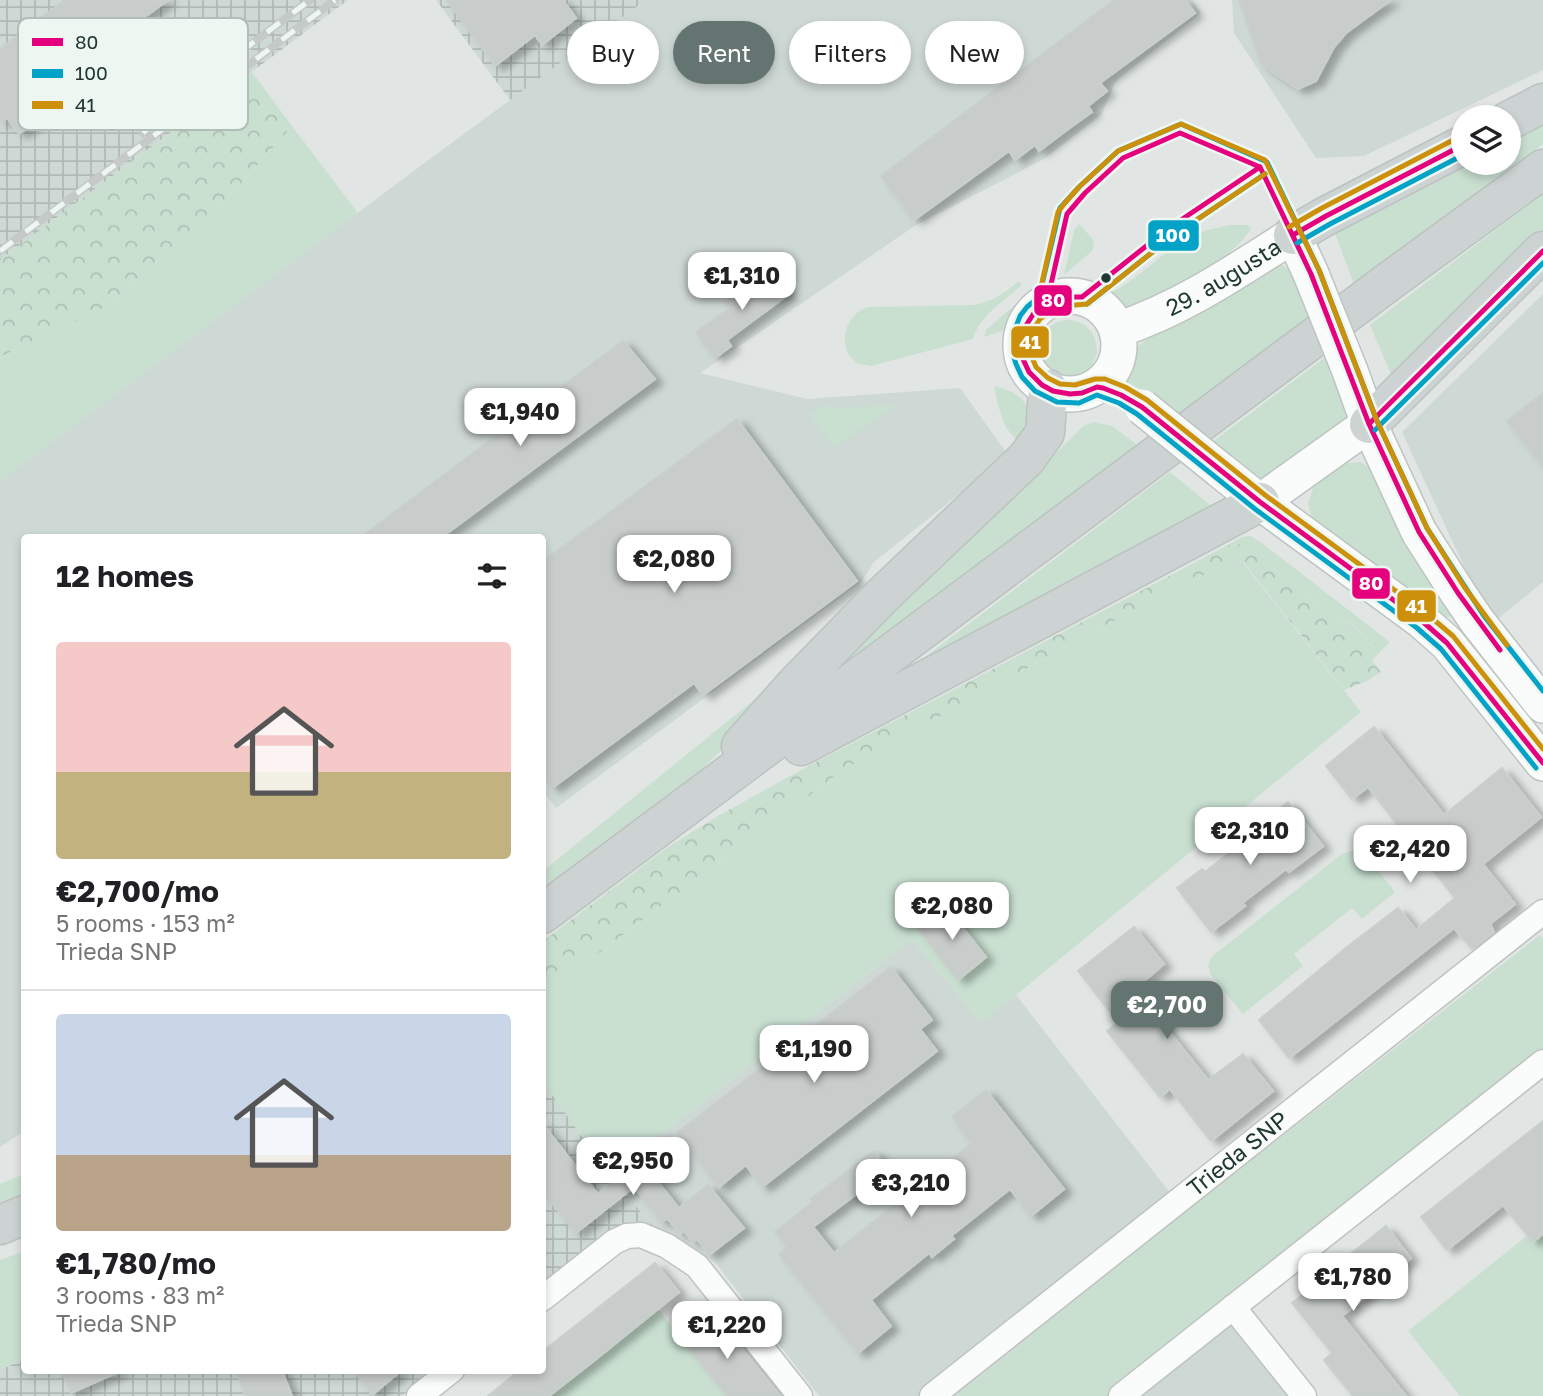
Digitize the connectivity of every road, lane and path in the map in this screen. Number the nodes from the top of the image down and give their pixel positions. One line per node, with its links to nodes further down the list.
1 (1543, 103): 2 (main road)
2 (1521, 114)
3 (1451, 151): 5 (main road)
4 (1543, 169): 14 (main road)
5 (1293, 235): 7 (street, 29. augusta); 10 (street, 29. augusta, bridge)
6 (1543, 251): 10 (main road)
7 (1117, 330): 8 (street); 9 (street)
8 (1097, 387): 9 (street); 11 (street, bridge)
9 (1048, 389): 14 (main road)
10 (1369, 424): 11 (street); 12 (street, 29. augusta)
11 (1260, 502): 13 (street); 14 (main road)
12 (1543, 705)
13 (1543, 763)
14 (691, 804): 15 (main road)
15 (546, 911)
16 (1543, 912): 25 (street, Trieda SNP)
17 (1543, 1062): 21 (street)
18 (21, 1216): 19 (main road)
19 (0, 1225)
20 (546, 1296): 24 (street)
21 (1233, 1307): 26 (street); 27 (street)
22 (447, 1374): 23 (street)
23 (419, 1396)
24 (800, 1396)
25 (932, 1396)
26 (1121, 1396)
27 (1304, 1396)

